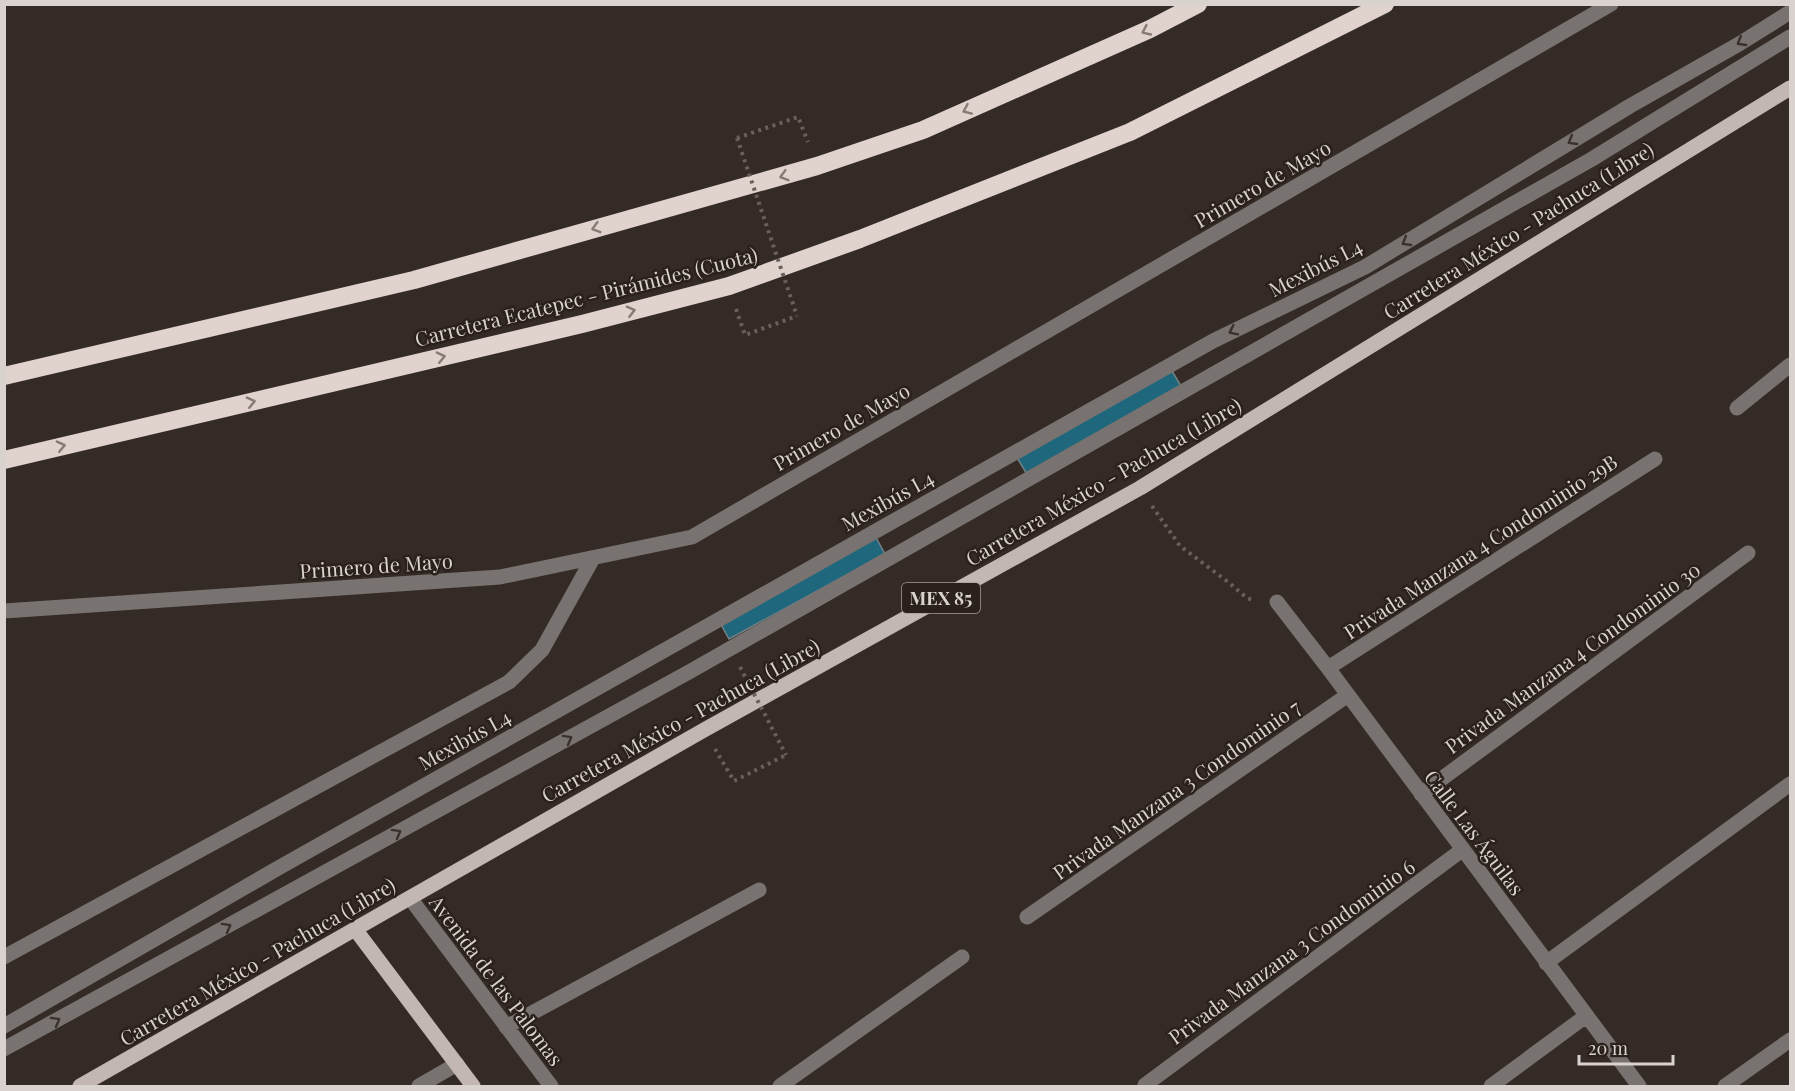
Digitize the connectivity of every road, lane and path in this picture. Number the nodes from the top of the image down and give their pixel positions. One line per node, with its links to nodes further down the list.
1 (1198, 4): 10 (highway, one-way to 10)
2 (1385, 4): 13 (highway, Carretera Ecatepec - Pirámides (Cuota), one-way to 2)
3 (1611, 4): 16 (street, Primero de Mayo)
4 (1791, 12): 34 (street, Mexibús L4, one-way to 34)
5 (1791, 37): 37 (street, Mexibús L4, one-way to 5)
6 (1791, 88): 14 (main road, Carretera México - Pachuca (Libre) / MEX 85)
7 (798, 117): 8 (path, bridge)
8 (745, 335)
9 (1791, 365): 11 (street)
10 (4, 376)
11 (1737, 408)
12 (1655, 459): 20 (street, Privada Manzana 4 Condominio 29B)
13 (4, 460)
14 (1140, 488): 17 (path); 22 (main road, Carretera México - Pachuca (Libre) / MEX 85)
15 (1748, 553): 24 (street, Privada Manzana 4 Condominio 30)
16 (593, 558): 18 (street, Primero de Mayo); 30 (street)
17 (1277, 602): 20 (street, Calle Las Águilas)
18 (4, 611)
19 (740, 667): 22 (path, bridge)
20 (1328, 668): 21 (street, Calle Las Águilas)
21 (1348, 695): 24 (street, Calle Las Águilas); 28 (street, Privada Manzana 3 Condominio 7)
22 (704, 730): 27 (main road, Carretera México - Pachuca (Libre) / MEX 85)
23 (1791, 783): 32 (street)
24 (1421, 794): 25 (street, Calle Las Águilas)
25 (1462, 850): 32 (street, Calle Las Águilas); 39 (street, Privada Manzana 3 Condominio 6)
26 (759, 890): 35 (street)
27 (410, 898): 29 (main road, Carretera México - Pachuca (Libre) / MEX 85); 35 (street, Avenida de las Palomas)
28 (1027, 917)
29 (355, 929): 38 (main road); 40 (main road, Carretera México - Pachuca (Libre) / MEX 85)
30 (4, 957)
31 (962, 957): 44 (street)
32 (1546, 963): 33 (street, Calle Las Águilas)
33 (1586, 1016): 45 (street); 46 (street, Calle Las Águilas)
34 (4, 1026)
35 (506, 1027): 43 (street, Avenida de las Palomas)
36 (1791, 1040): 47 (street)
37 (4, 1049)
38 (457, 1064): 41 (street); 42 (main road)
39 (1144, 1084)
40 (80, 1086)
41 (419, 1086)
42 (473, 1086)
43 (551, 1086)
44 (780, 1086)
45 (1491, 1086)
46 (1639, 1086)
47 (1725, 1086)

